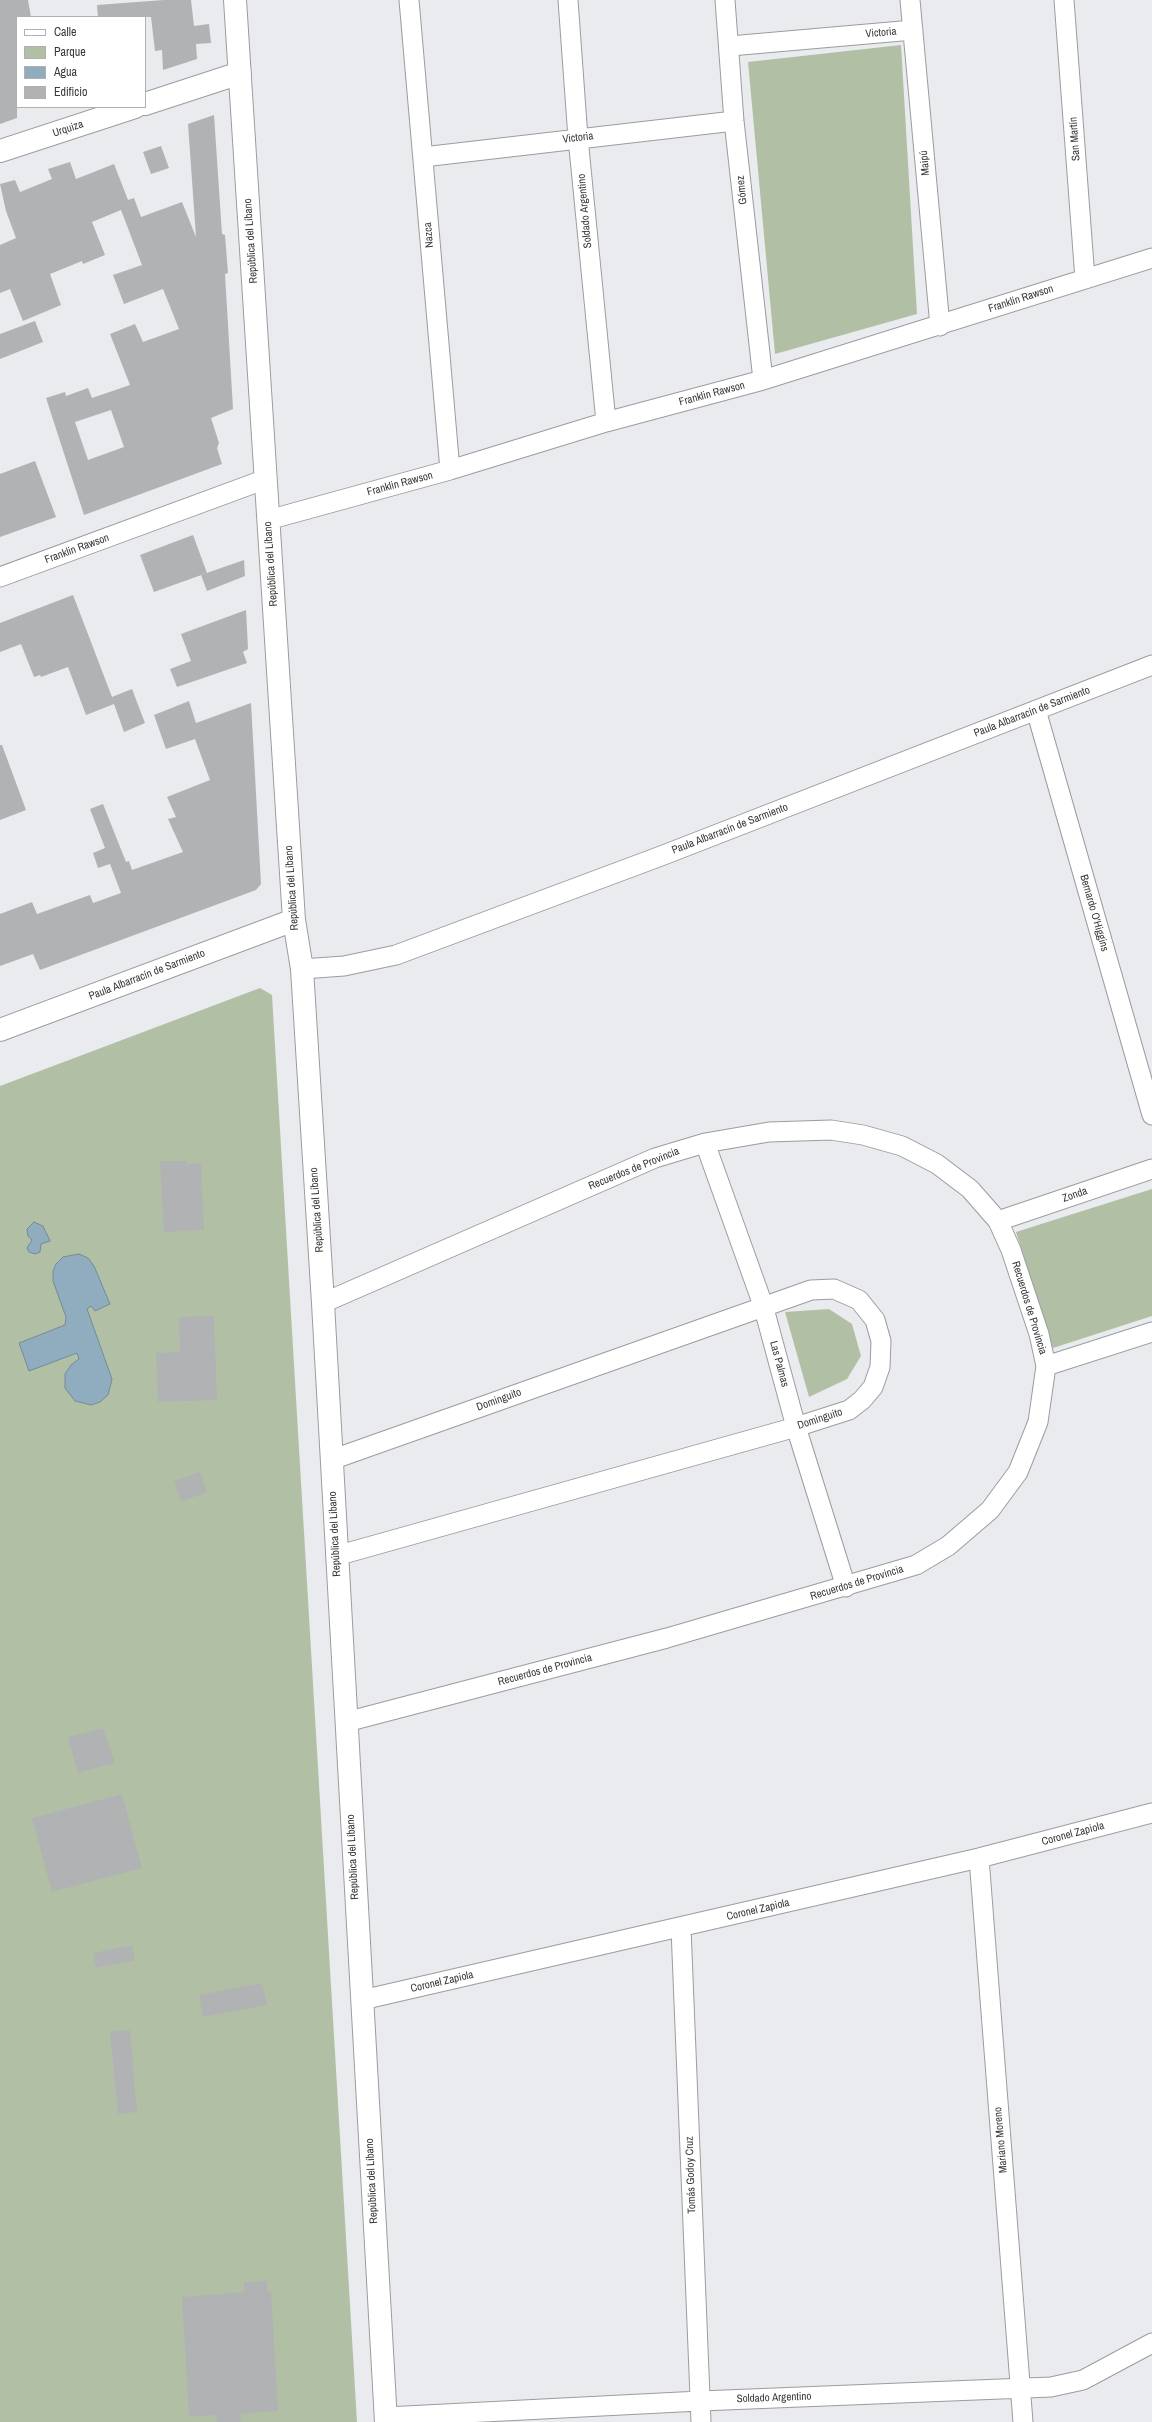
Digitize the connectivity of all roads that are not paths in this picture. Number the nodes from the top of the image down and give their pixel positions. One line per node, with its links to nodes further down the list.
1 (235, 0): 9 (main road, República del Líbano)
2 (409, 0): 15 (street, Nazca)
3 (568, 0): 13 (street, Soldado Argentino)
4 (725, 0): 8 (street, Gómez)
5 (910, 0): 7 (street, Maipú)
6 (1064, 0): 17 (street, San Martín)
7 (913, 30): 8 (street, Victoria); 18 (street, Maipú)
8 (730, 46): 12 (street, Gómez)
9 (240, 73): 10 (main road); 22 (main road, República del Líbano)
10 (146, 104)
11 (132, 108): 14 (main road, Urquiza)
12 (734, 121): 13 (street, Victoria); 19 (street, Gómez)
13 (578, 138): 15 (street, Victoria); 20 (street, Soldado Argentino)
14 (0, 151)
15 (423, 157): 21 (street, Nazca)
16 (1152, 258): 17 (street, Franklin Rawson)
17 (1086, 279): 18 (street, Franklin Rawson)
18 (940, 326): 19 (street, Franklin Rawson)
19 (763, 380): 20 (street, Franklin Rawson)
20 (606, 422): 21 (street, Franklin Rawson)
21 (450, 470): 23 (street, Franklin Rawson)
22 (266, 479): 23 (main road, República del Líbano); 24 (street, Franklin Rawson)
23 (268, 520): 27 (main road, República del Líbano)
24 (0, 577)
25 (1152, 665): 26 (street, Paula Albarracín de Sarmiento)
26 (1036, 710): 28 (street, Paula Albarracín de Sarmiento); 30 (street, Bernardo O'Higgins)
27 (294, 920): 28 (main road, República del Líbano); 29 (main road, Paula Albarracín de Sarmiento)
28 (302, 969): 34 (main road, República del Líbano)
29 (0, 1030)
30 (1152, 1115)
31 (705, 1143): 33 (street, Recuerdos de Provincia); 34 (street, Recuerdos de Provincia); 35 (street, Las Palmas)
32 (1152, 1169): 33 (street, Zonda)
33 (998, 1221): 37 (street, Recuerdos de Provincia)
34 (323, 1303): 39 (main road, República del Líbano)
35 (763, 1306): 38 (street, Las Palmas); 38 (street, Dominguito); 39 (street, Dominguito)
36 (1152, 1332): 37 (street)
37 (1046, 1366): 41 (street, Recuerdos de Provincia)
38 (796, 1427): 40 (street, Dominguito); 41 (street, Las Palmas)
39 (331, 1460): 40 (main road, República del Líbano)
40 (336, 1556): 42 (main road, República del Líbano)
41 (846, 1587): 42 (street, Recuerdos de Provincia)
42 (346, 1722): 46 (main road, República del Líbano)
43 (1152, 1813): 44 (street, Coronel Zapiola)
44 (979, 1858): 45 (street, Coronel Zapiola); 48 (street, Mariano Moreno)
45 (681, 1928): 46 (street, Coronel Zapiola); 49 (street, Tomás Godoy Cruz)
46 (362, 2000): 50 (main road, República del Líbano)
47 (1152, 2343): 48 (street, Soldado Argentino)
48 (1020, 2388): 49 (street, Soldado Argentino); 52 (street, Mariano Moreno)
49 (700, 2401): 50 (street, Soldado Argentino); 51 (street, Tomás Godoy Cruz)
50 (386, 2420)
51 (701, 2422)
52 (1023, 2422)

